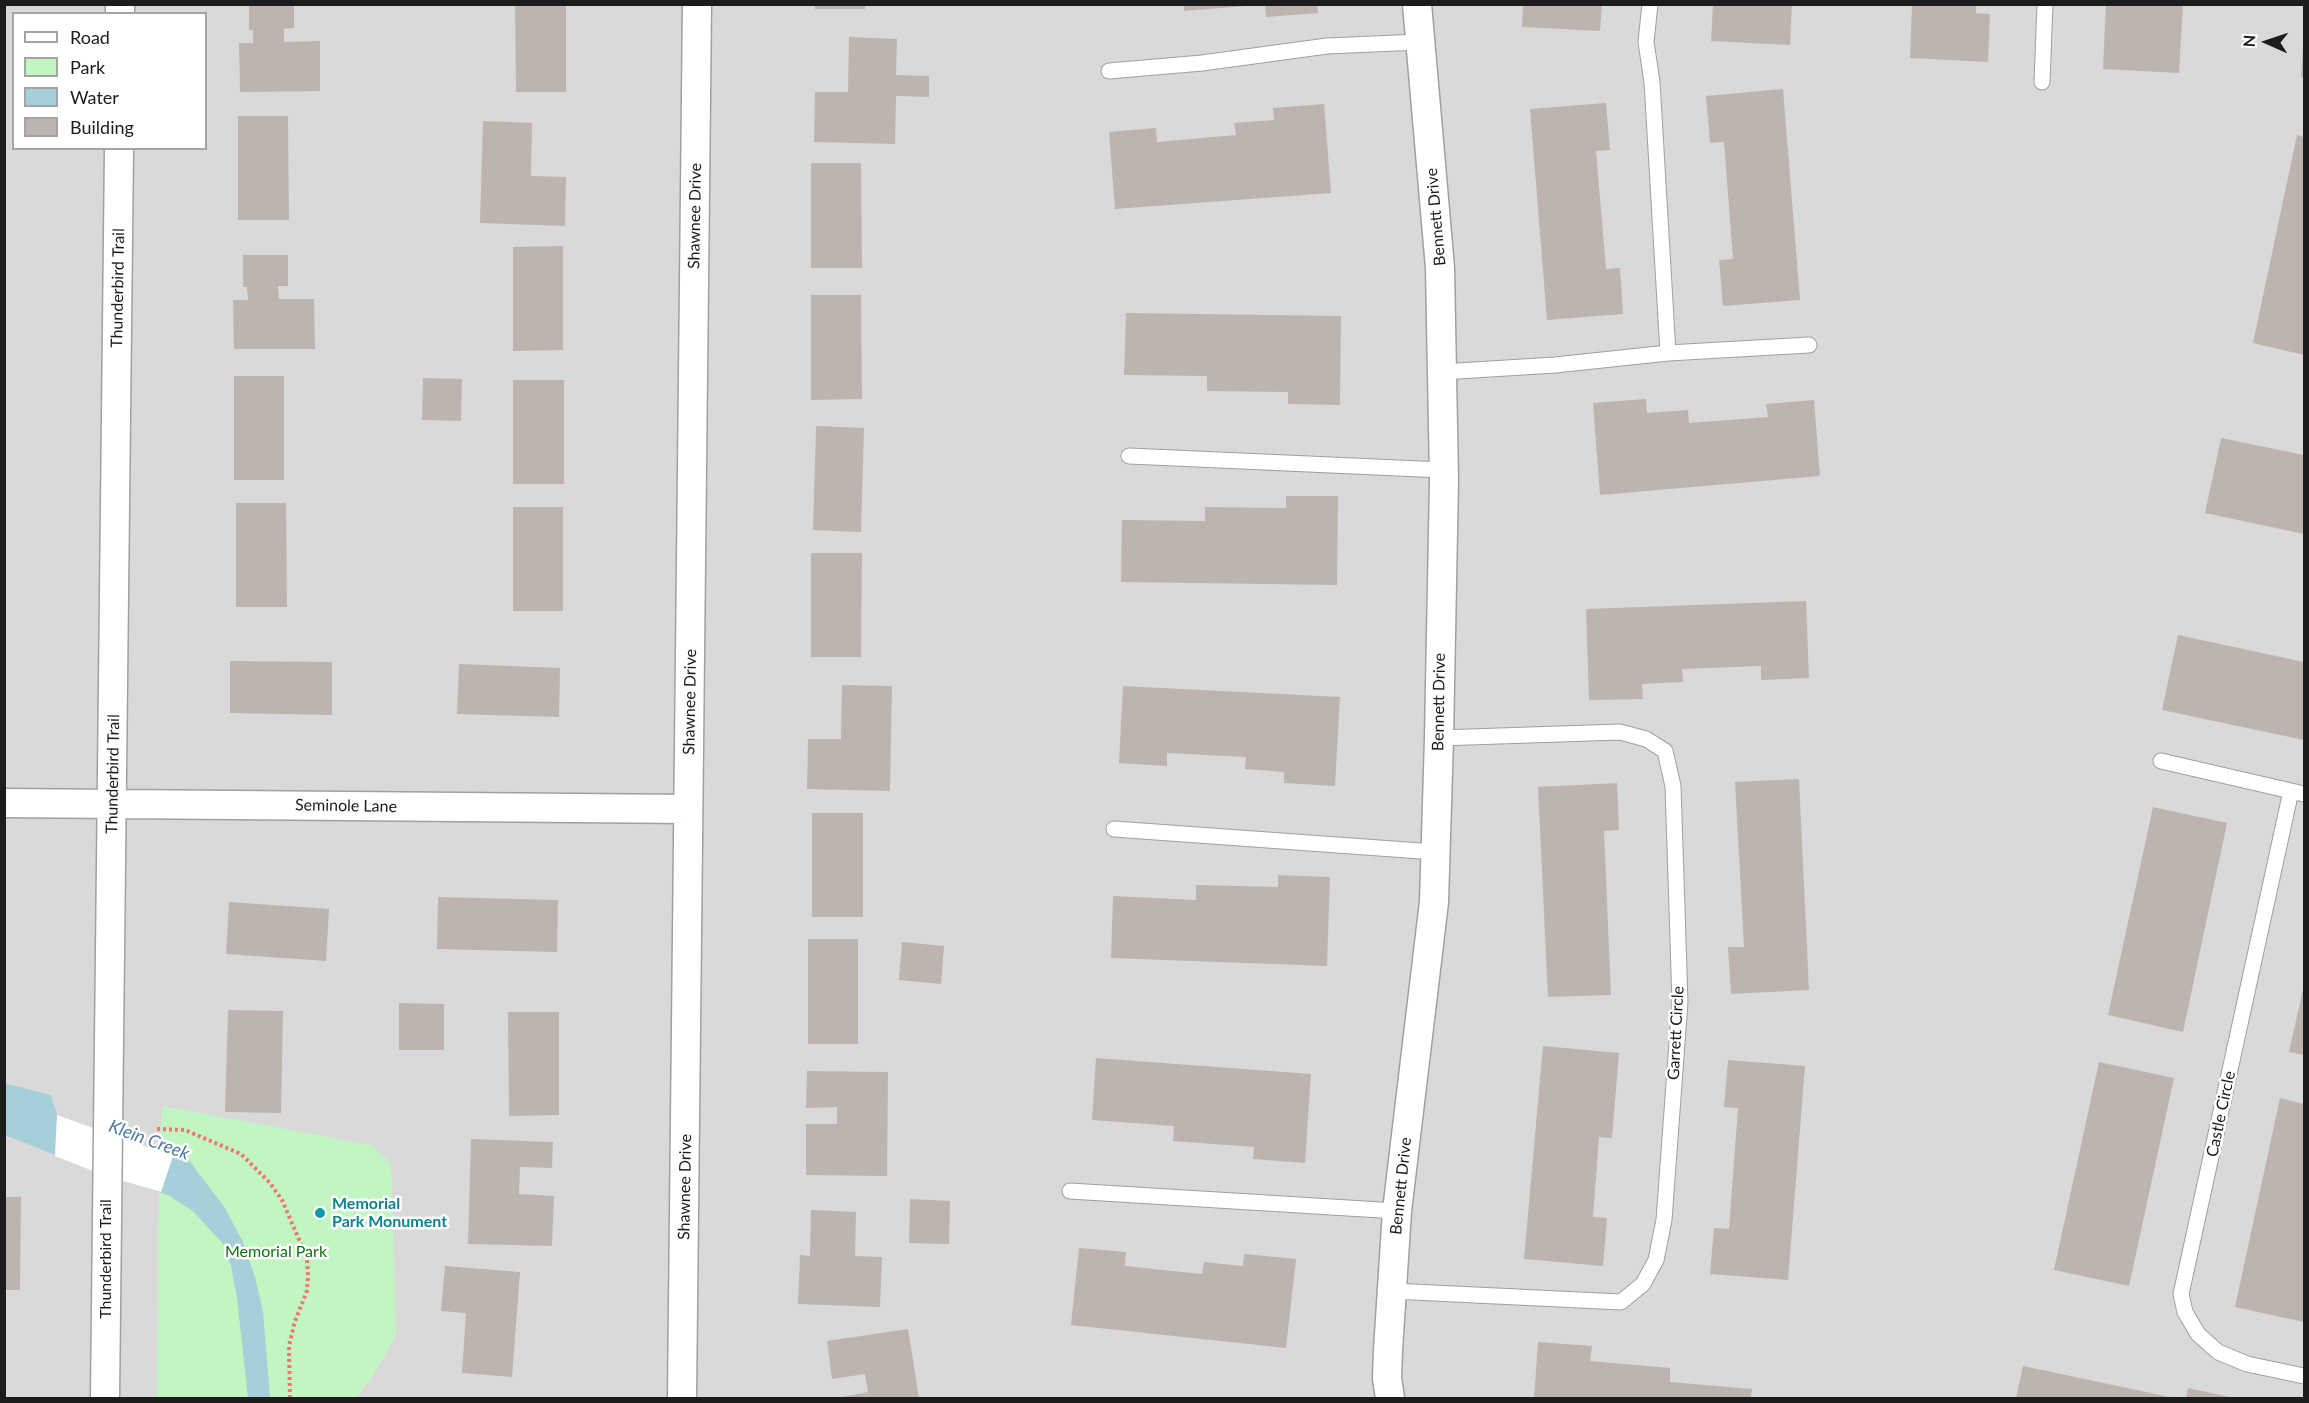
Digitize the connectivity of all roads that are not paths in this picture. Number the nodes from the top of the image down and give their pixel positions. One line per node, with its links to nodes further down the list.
1 (697, 4): 19 (street, Shawnee Drive)
2 (1417, 4): 5 (street, Bennett Drive)
3 (1650, 4): 10 (lane)
4 (2045, 4): 7 (lane)
5 (1420, 42): 6 (lane); 11 (street, Bennett Drive)
6 (1109, 71)
7 (2042, 82)
8 (119, 150): 18 (street, Thunderbird Trail)
9 (1809, 345): 10 (lane)
10 (1668, 353): 11 (lane)
11 (1442, 372): 13 (street, Bennett Drive)
12 (1130, 456): 13 (lane)
13 (1443, 470): 14 (street, Bennett Drive)
14 (1439, 738): 21 (street, Bennett Drive); 24 (lane, Garrett Circle)
15 (2161, 761): 16 (lane)
16 (2298, 792): 25 (lane, Castle Circle)
17 (4, 803): 18 (street, Seminole Lane)
18 (112, 804): 19 (street, Seminole Lane); 26 (street, Thunderbird Trail)
19 (688, 809): 27 (street, Shawnee Drive)
20 (1114, 829): 21 (lane)
21 (1435, 852): 23 (street, Bennett Drive)
22 (1070, 1191): 23 (lane)
23 (1397, 1211): 24 (street, Bennett Drive)
24 (1392, 1291): 28 (street, Bennett Drive)
25 (2304, 1376)
26 (105, 1398)
27 (682, 1398)
28 (1390, 1398)

